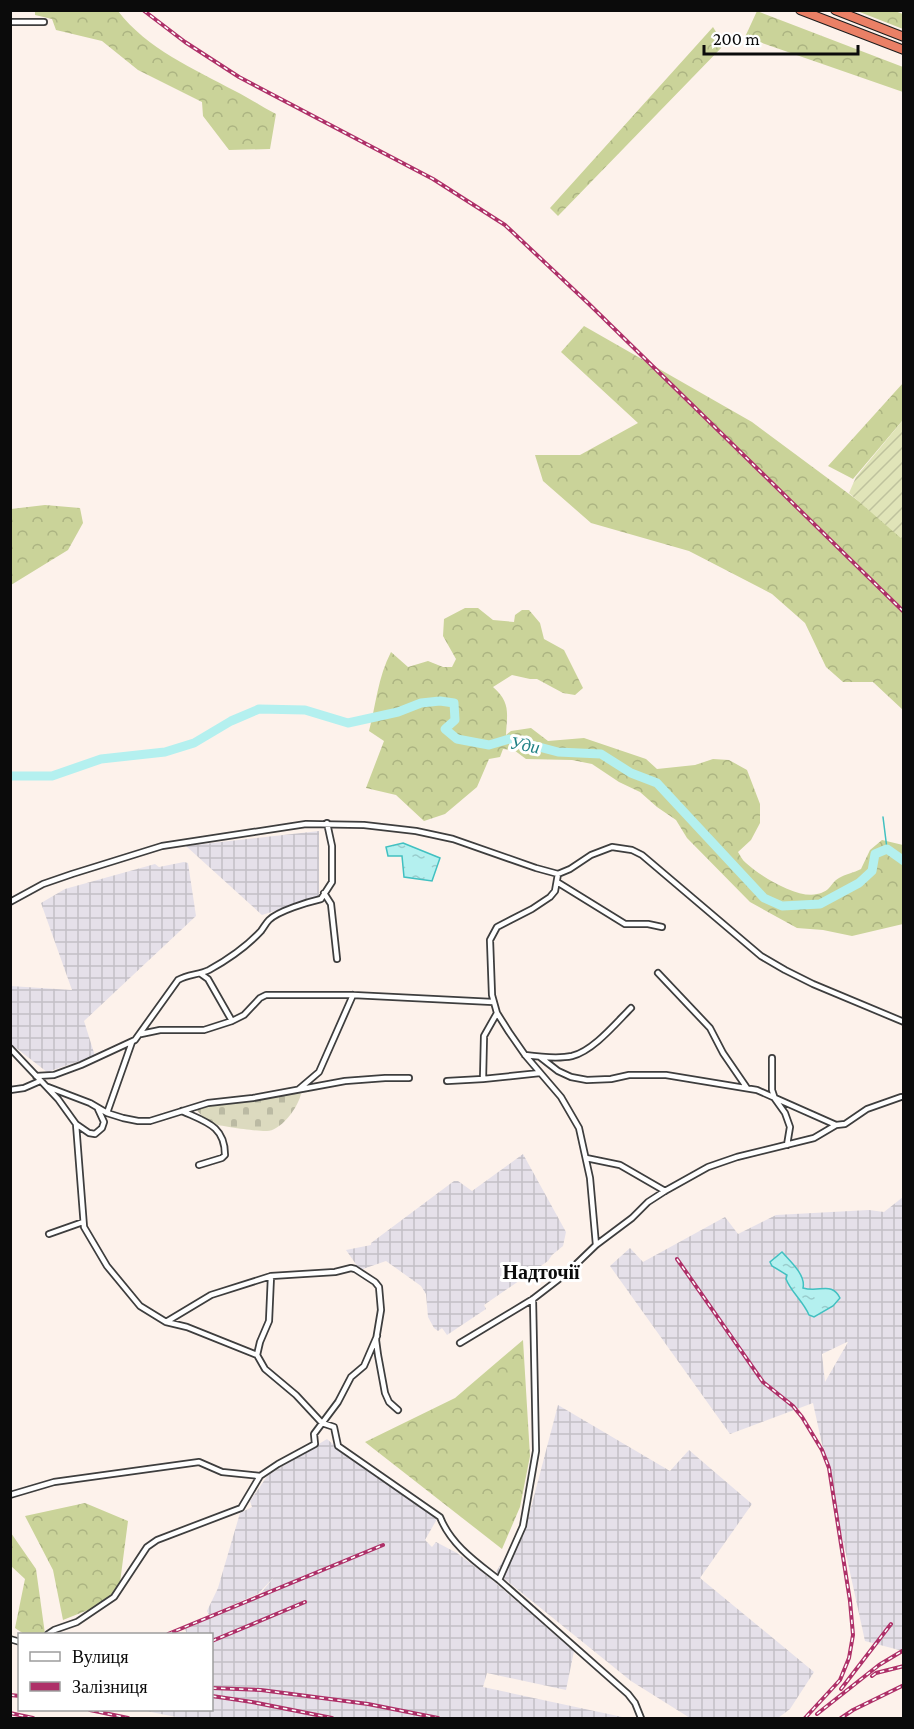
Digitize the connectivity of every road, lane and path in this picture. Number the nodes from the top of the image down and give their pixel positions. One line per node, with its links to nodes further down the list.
1 (800, 10): 6 (highway)
2 (835, 10): 5 (highway)
3 (10, 22): 4 (street)
4 (44, 22)
5 (903, 37)
6 (903, 50)
7 (327, 823): 8 (street); 10 (street); 11 (street)
8 (558, 874): 9 (street); 21 (street)
9 (557, 882): 12 (street); 17 (street)
10 (324, 893): 13 (street); 15 (street)
11 (10, 902)
12 (662, 927)
13 (337, 959)
14 (658, 973): 35 (street)
15 (200, 974): 20 (street); 22 (street)
16 (353, 994): 17 (street); 20 (street); 37 (street)
17 (493, 1002): 19 (street)
18 (631, 1008): 26 (street)
19 (497, 1013): 25 (street); 31 (street)
20 (232, 1021): 22 (street)
21 (903, 1022)
22 (140, 1035): 23 (street)
23 (132, 1042): 29 (street); 42 (street)
24 (10, 1048): 29 (street)
25 (525, 1055): 26 (street); 28 (street)
26 (540, 1057): 35 (street)
27 (772, 1058): 39 (street)
28 (540, 1073): 31 (street); 46 (street)
29 (36, 1076): 33 (street)
30 (409, 1078): 37 (street)
31 (483, 1079): 32 (street)
32 (447, 1080)
33 (40, 1081): 34 (street); 36 (street)
34 (48, 1087): 40 (street); 43 (street)
35 (747, 1088): 39 (street)
36 (10, 1090)
37 (297, 1090): 41 (street)
38 (901, 1097): 44 (street)
39 (775, 1099): 44 (street); 45 (street)
40 (98, 1109): 42 (street); 43 (street)
41 (181, 1111): 42 (street); 47 (street)
42 (107, 1113)
43 (76, 1124): 49 (street)
44 (836, 1125): 45 (street)
45 (787, 1145): 48 (street)
46 (586, 1158): 48 (street); 51 (street)
47 (200, 1166)
48 (665, 1191): 51 (street)
49 (83, 1222): 50 (street); 54 (street)
50 (49, 1234)
51 (596, 1245): 53 (street)
52 (271, 1276): 54 (street); 55 (street); 57 (street)
53 (533, 1299): 56 (street); 62 (street)
54 (166, 1322): 57 (street)
55 (377, 1335): 58 (street); 59 (street)
56 (460, 1343)
57 (257, 1355): 59 (street)
58 (398, 1410)
59 (322, 1423): 60 (street); 62 (street)
60 (260, 1476): 61 (street); 63 (street)
61 (10, 1495)
62 (499, 1580): 64 (street)
63 (50, 1633)
64 (641, 1719)

